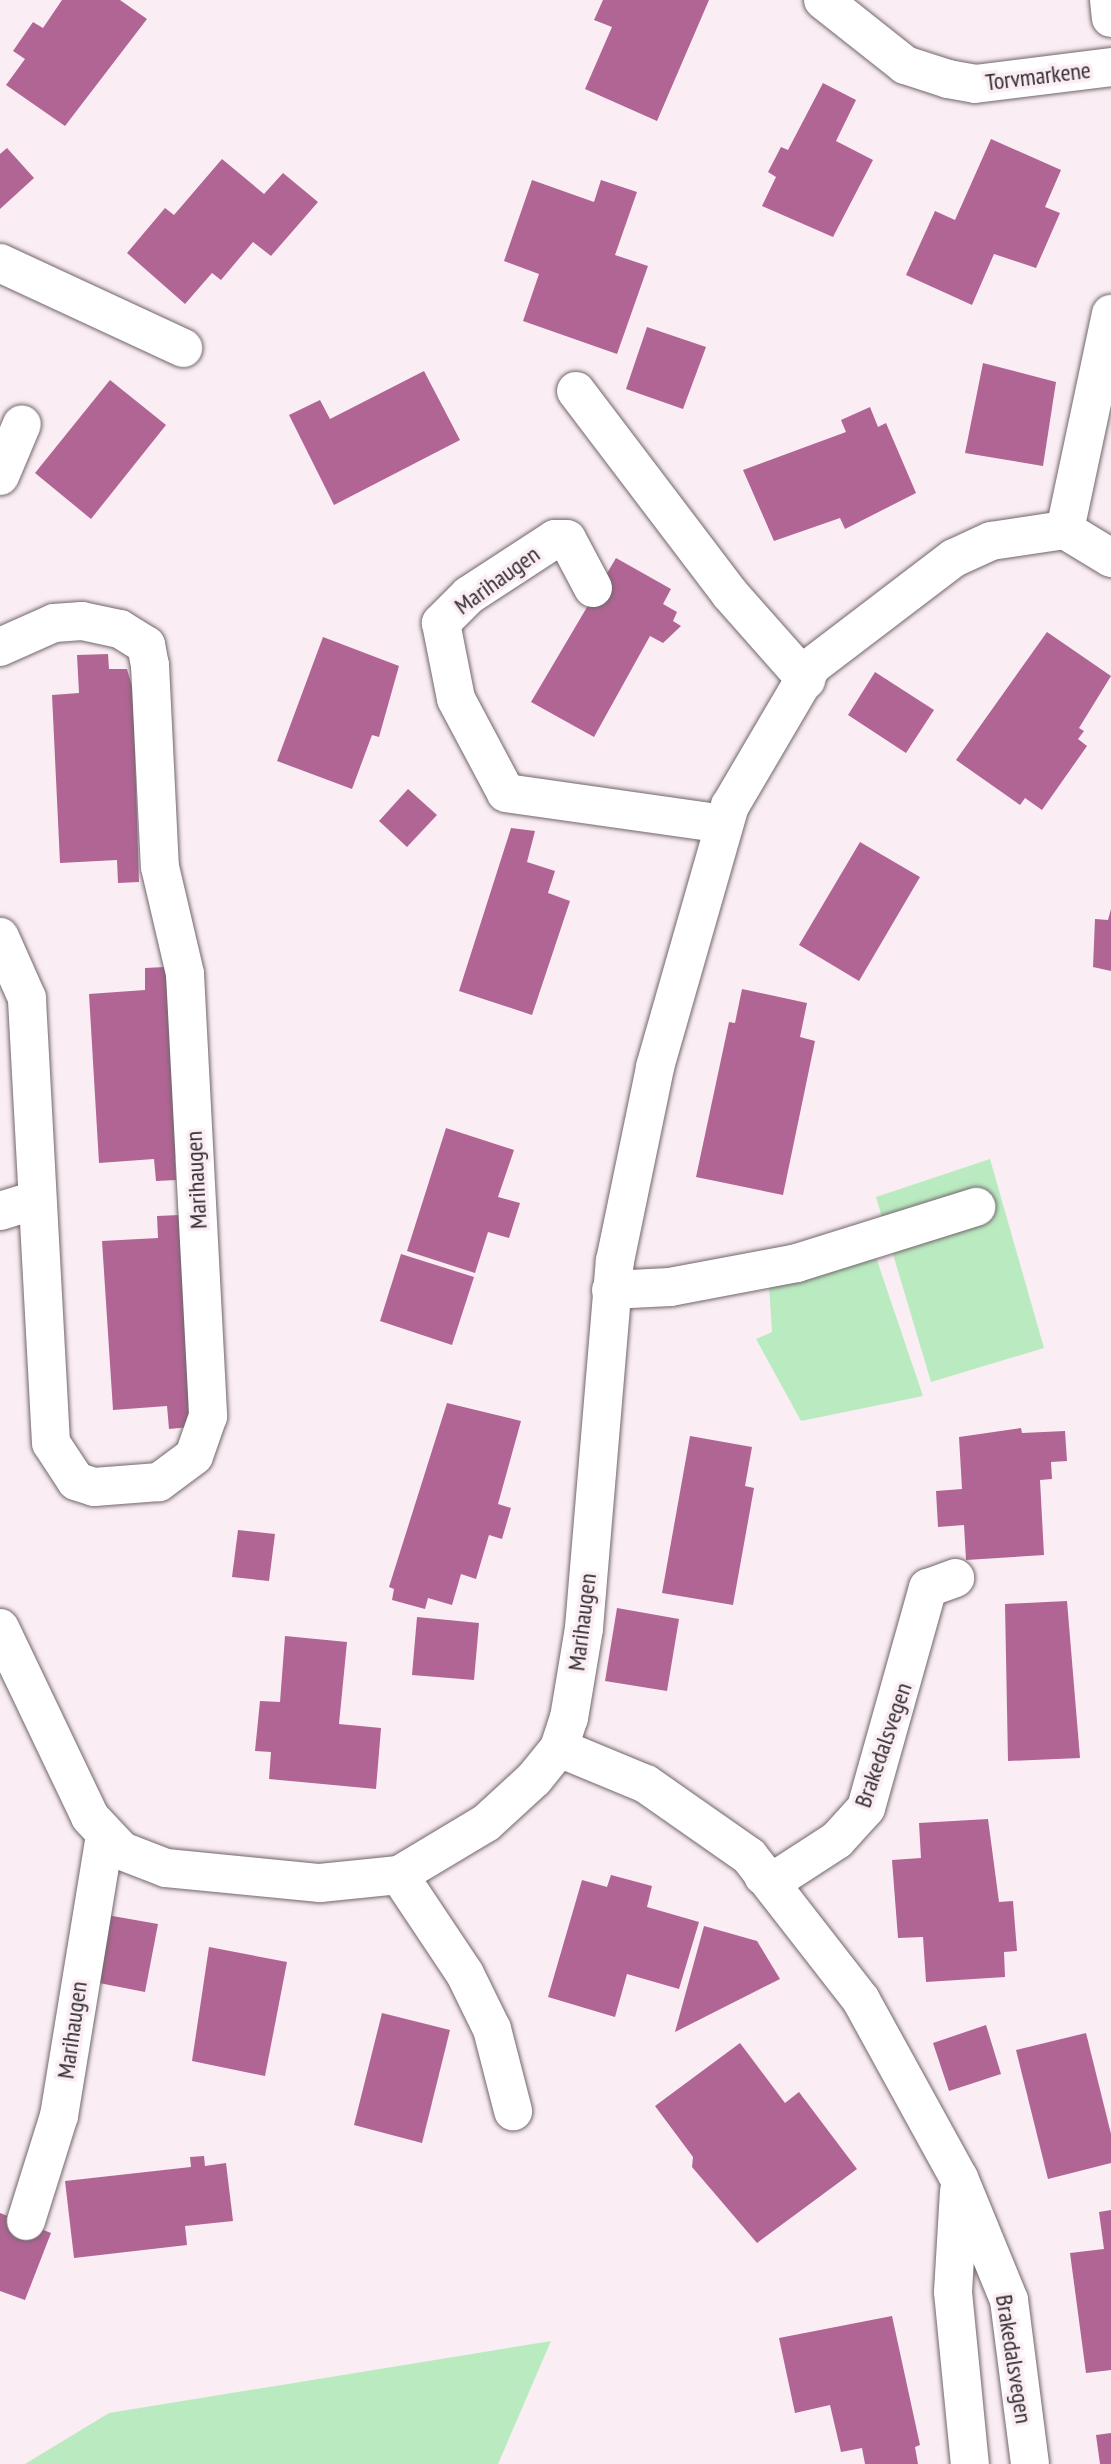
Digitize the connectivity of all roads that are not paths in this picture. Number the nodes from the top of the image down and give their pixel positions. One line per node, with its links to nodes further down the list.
1 (822, 0): 4 (street, Torvmarkene)
2 (1109, 0): 3 (street)
3 (1111, 18)
4 (1111, 67)
5 (0, 263): 7 (street)
6 (1109, 328): 11 (street)
7 (183, 348)
8 (576, 391): 15 (street)
9 (22, 424): 10 (street)
10 (0, 476)
11 (1065, 530): 12 (street); 15 (street, Marihaugen)
12 (1111, 558)
13 (593, 588): 16 (street, Marihaugen)
14 (0, 648): 18 (street, Marihaugen)
15 (806, 680): 16 (street, Marihaugen)
16 (723, 824): 21 (street, Marihaugen)
17 (0, 937): 18 (street, Marihaugen)
18 (36, 1200): 20 (street)
19 (976, 1207): 21 (street)
20 (0, 1211)
21 (611, 1290): 24 (street, Marihaugen)
22 (956, 1578): 27 (street, Brakedalsvegen)
23 (0, 1628): 25 (street)
24 (559, 1748): 26 (street); 27 (street, Brakedalsvegen)
25 (105, 1835): 26 (street); 30 (street, Marihaugen)
26 (398, 1875): 28 (street)
27 (763, 1876): 29 (street, Brakedalsvegen)
28 (513, 2111)
29 (959, 2178): 31 (street, Brakedalsvegen); 32 (street, Brakedalsvegen)
30 (26, 2221)
31 (970, 2464)
32 (1030, 2464)

